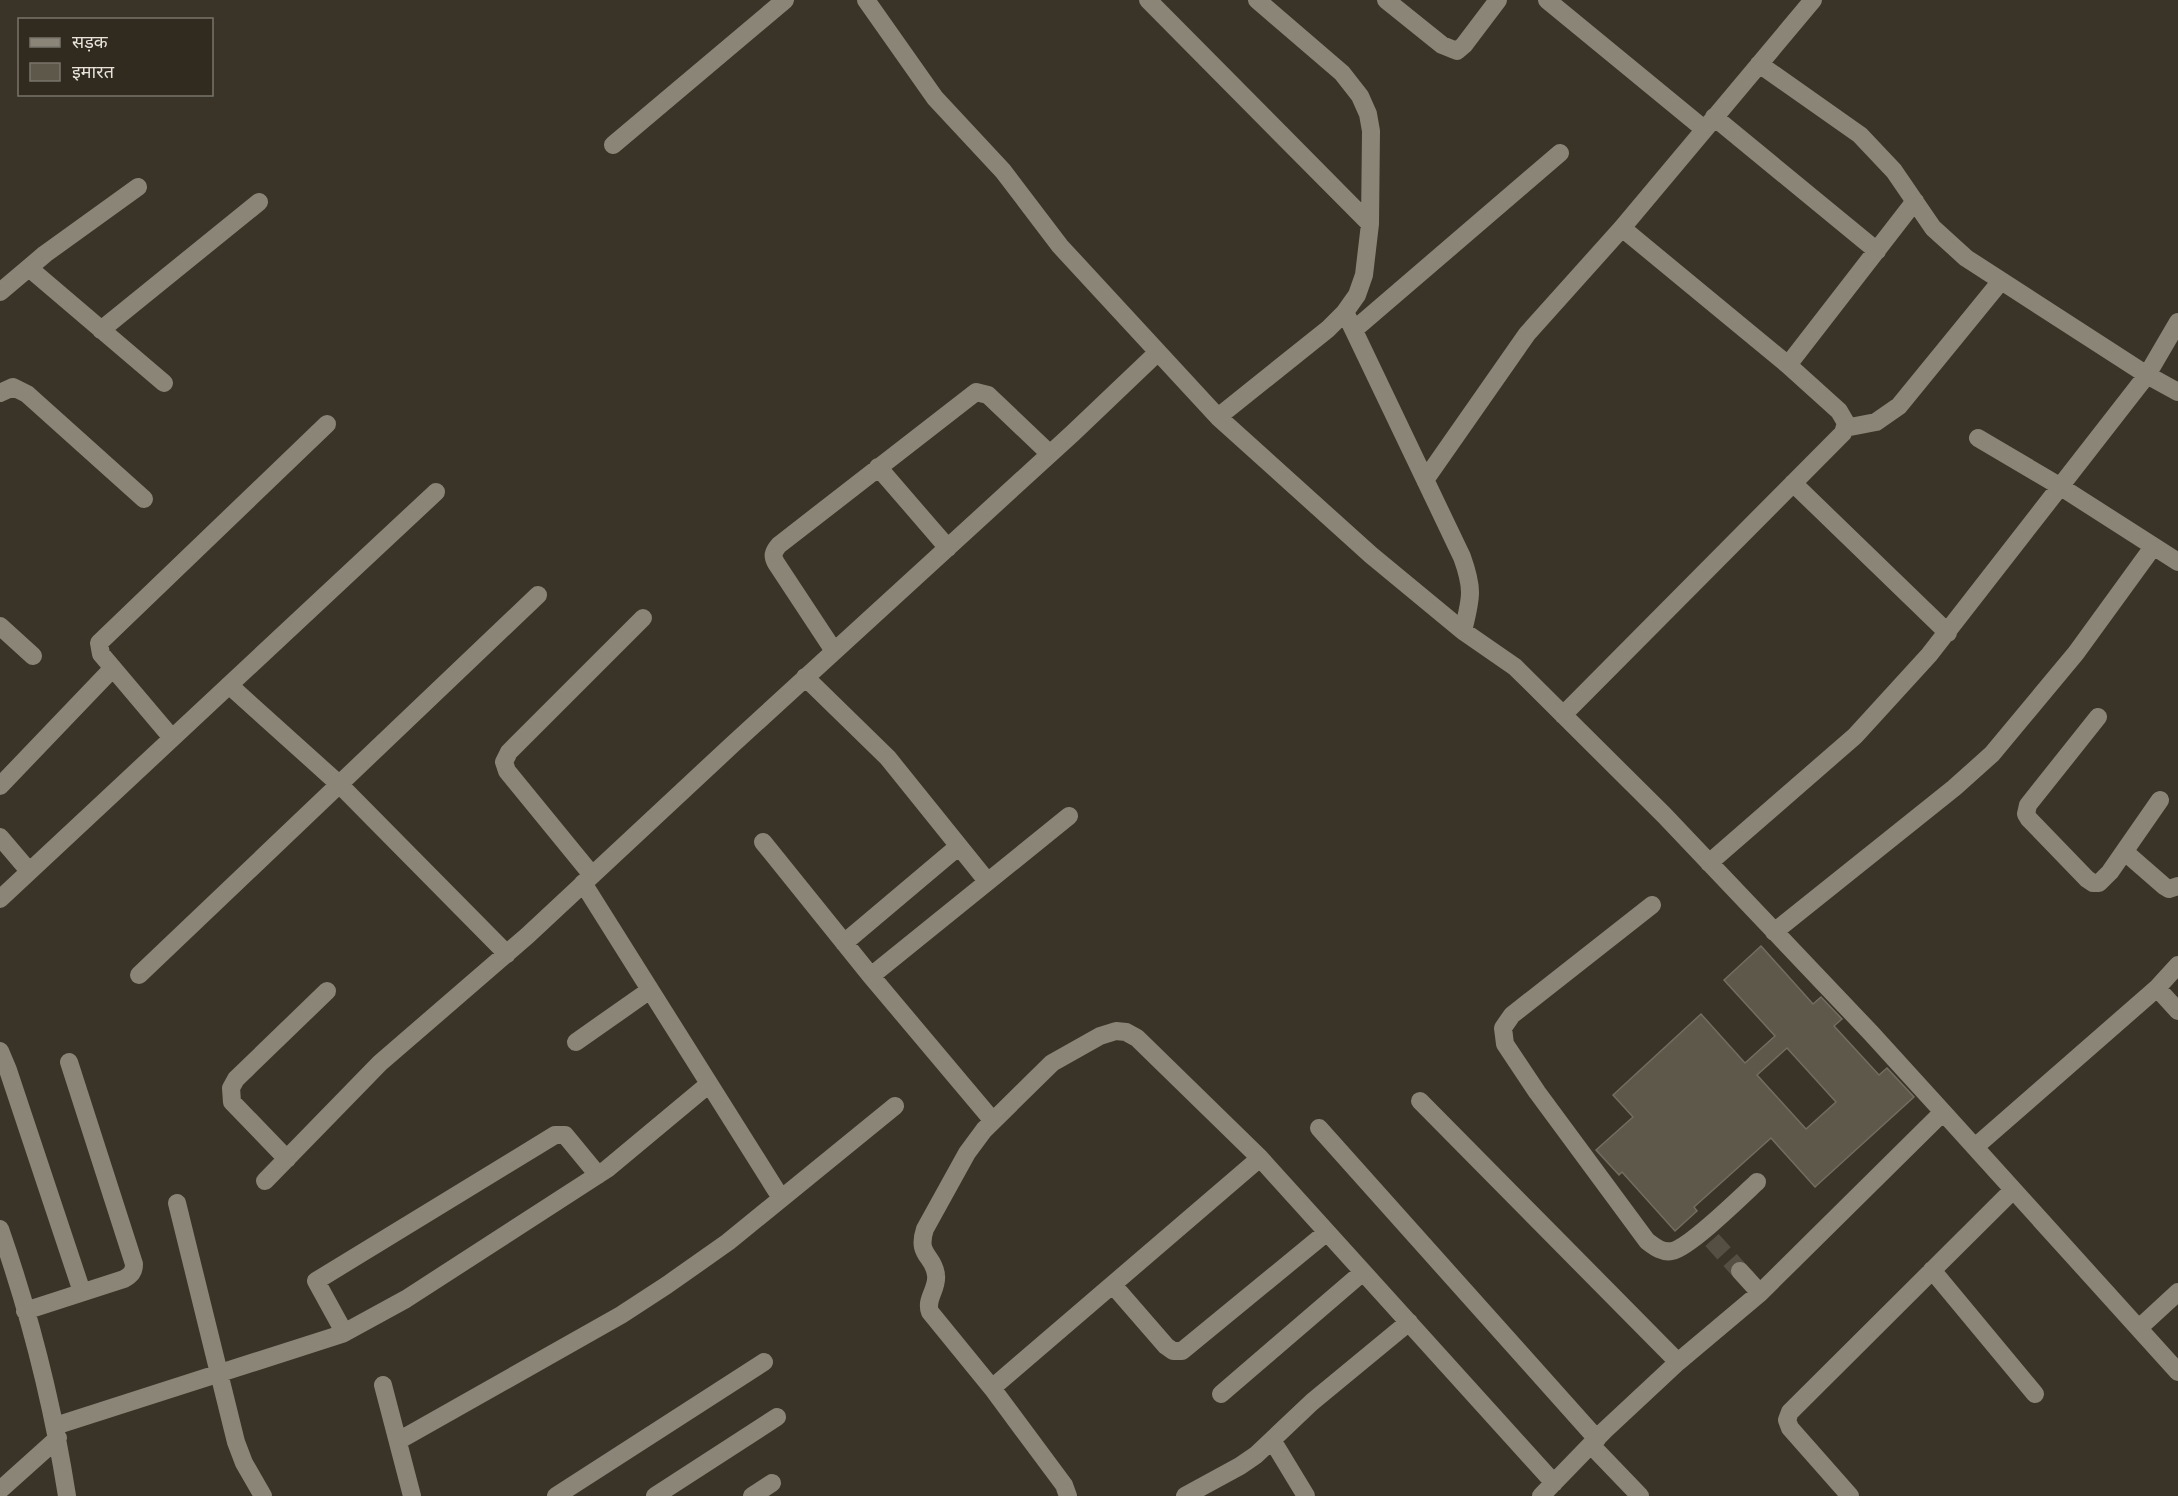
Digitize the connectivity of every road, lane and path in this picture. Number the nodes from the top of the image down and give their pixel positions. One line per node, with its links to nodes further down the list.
1 (785, 0): 11 (street)
2 (866, 0): 26 (street)
3 (1148, 0): 16 (street)
4 (1257, 0): 16 (street)
5 (1386, 0): 6 (street)
6 (1498, 0)
7 (1547, 0): 10 (street)
8 (1813, 0): 9 (street)
9 (1759, 64): 10 (street); 14 (street)
10 (1709, 123): 17 (street); 18 (street)
11 (613, 144)
12 (1560, 153): 24 (street)
13 (138, 187): 19 (street)
14 (1916, 201): 18 (street); 20 (street)
15 (259, 202): 25 (street)
16 (1370, 224): 22 (street)
17 (1622, 228): 27 (street); 38 (street)
18 (1877, 251): 27 (street)
19 (29, 268): 21 (street); 25 (street)
20 (2001, 281): 28 (street); 34 (street)
21 (0, 292)
22 (1345, 312): 24 (street); 32 (street)
23 (2178, 322): 28 (street)
24 (1354, 329): 38 (street)
25 (101, 330): 29 (street)
26 (1158, 352): 32 (street); 36 (street)
27 (1788, 365): 34 (street)
28 (2148, 375): 30 (street); 40 (street)
29 (164, 383)
30 (2178, 392)
31 (0, 393): 42 (street)
32 (1218, 417): 49 (street)
33 (327, 424): 53 (street)
34 (1845, 428): 39 (street)
35 (1978, 438): 40 (street)
36 (1050, 454): 37 (street); 44 (street)
37 (878, 467): 44 (street); 51 (street)
38 (1425, 480): 49 (street)
39 (1793, 483): 50 (street); 56 (street)
40 (2061, 487): 43 (street); 50 (street)
41 (436, 492): 55 (street)
42 (144, 499)
43 (2153, 547): 45 (street); 74 (street)
44 (948, 548): 51 (street)
45 (2178, 562)
46 (538, 595): 59 (street)
47 (643, 618): 69 (street)
48 (0, 626): 52 (street)
49 (1463, 631): 56 (street)
50 (1948, 633): 67 (street)
51 (834, 651): 54 (street)
52 (33, 656)
53 (113, 668): 58 (street); 60 (street)
54 (805, 677): 65 (street); 69 (street)
55 (229, 685): 58 (street); 59 (street)
56 (1563, 715): 67 (street)
57 (2098, 717): 66 (street)
58 (172, 738): 68 (street)
59 (340, 785): 76 (street); 78 (street)
60 (0, 786)
61 (2160, 800): 66 (street)
62 (1069, 816): 70 (street)
63 (0, 837): 68 (street)
64 (762, 842): 75 (street)
65 (958, 846): 70 (street); 75 (street)
66 (2125, 852): 71 (street)
67 (1709, 863): 74 (street)
68 (29, 871): 72 (street)
69 (587, 879): 76 (street); 81 (street)
70 (987, 881): 79 (street)
71 (2178, 886)
72 (0, 899)
73 (1652, 905): 98 (street)
74 (1774, 932): 90 (street)
75 (844, 943): 79 (street)
76 (507, 954): 95 (street)
77 (2178, 965): 80 (street)
78 (139, 975)
79 (870, 976): 91 (street)
80 (2157, 988): 83 (street); 93 (street)
81 (650, 990): 84 (street); 87 (street)
82 (327, 991): 95 (street)
83 (2178, 1011)
84 (576, 1042)
85 (0, 1051): 109 (street)
86 (69, 1062): 109 (street)
87 (709, 1084): 96 (street); 100 (street)
88 (1420, 1101): 116 (street)
89 (896, 1106): 100 (street)
90 (1943, 1112): 93 (street); 110 (street)
91 (993, 1121): 94 (street); 120 (street)
92 (1319, 1128): 127 (street)
93 (1975, 1147): 99 (street)
94 (1260, 1158): 103 (street); 107 (street)
95 (287, 1159): 97 (street)
96 (598, 1175): 114 (street); 114 (street)
97 (265, 1181)
98 (1757, 1182)
99 (2013, 1190): 104 (street); 113 (street)
100 (781, 1198): 126 (street)
101 (177, 1203): 118 (street)
102 (0, 1228): 111 (street)
103 (1327, 1232): 106 (street); 107 (street)
104 (1932, 1270): 122 (street); 142 (street)
105 (1740, 1271): 110 (street)
106 (1363, 1272): 112 (street); 121 (street)
107 (1113, 1285): 120 (street)
108 (2178, 1292): 113 (street)
109 (82, 1293): 111 (street)
110 (1760, 1293): 116 (street)
111 (25, 1311): 124 (street)
112 (1409, 1322): 125 (street); 129 (street)
113 (2139, 1328): 117 (street)
114 (344, 1332): 118 (street)
115 (764, 1362): 134 (street)
116 (1678, 1362): 127 (street)
117 (2178, 1372)
118 (220, 1374): 124 (street); 132 (street)
119 (383, 1385): 126 (street)
120 (992, 1388): 137 (street)
121 (1221, 1394)
122 (2035, 1394)
123 (777, 1417): 135 (street)
124 (56, 1432): 130 (street); 131 (street)
125 (1272, 1440): 138 (street); 139 (street)
126 (398, 1441): 133 (street)
127 (1594, 1442): 129 (street); 141 (street)
128 (772, 1483): 136 (street)
129 (1554, 1483): 140 (street)
130 (0, 1490)
131 (67, 1496)
132 (263, 1496)
133 (412, 1496)
134 (556, 1496)
135 (655, 1496)
136 (752, 1496)
137 (1068, 1496)
138 (1185, 1496)
139 (1306, 1496)
140 (1541, 1496)
141 (1640, 1496)
142 (1850, 1496)

